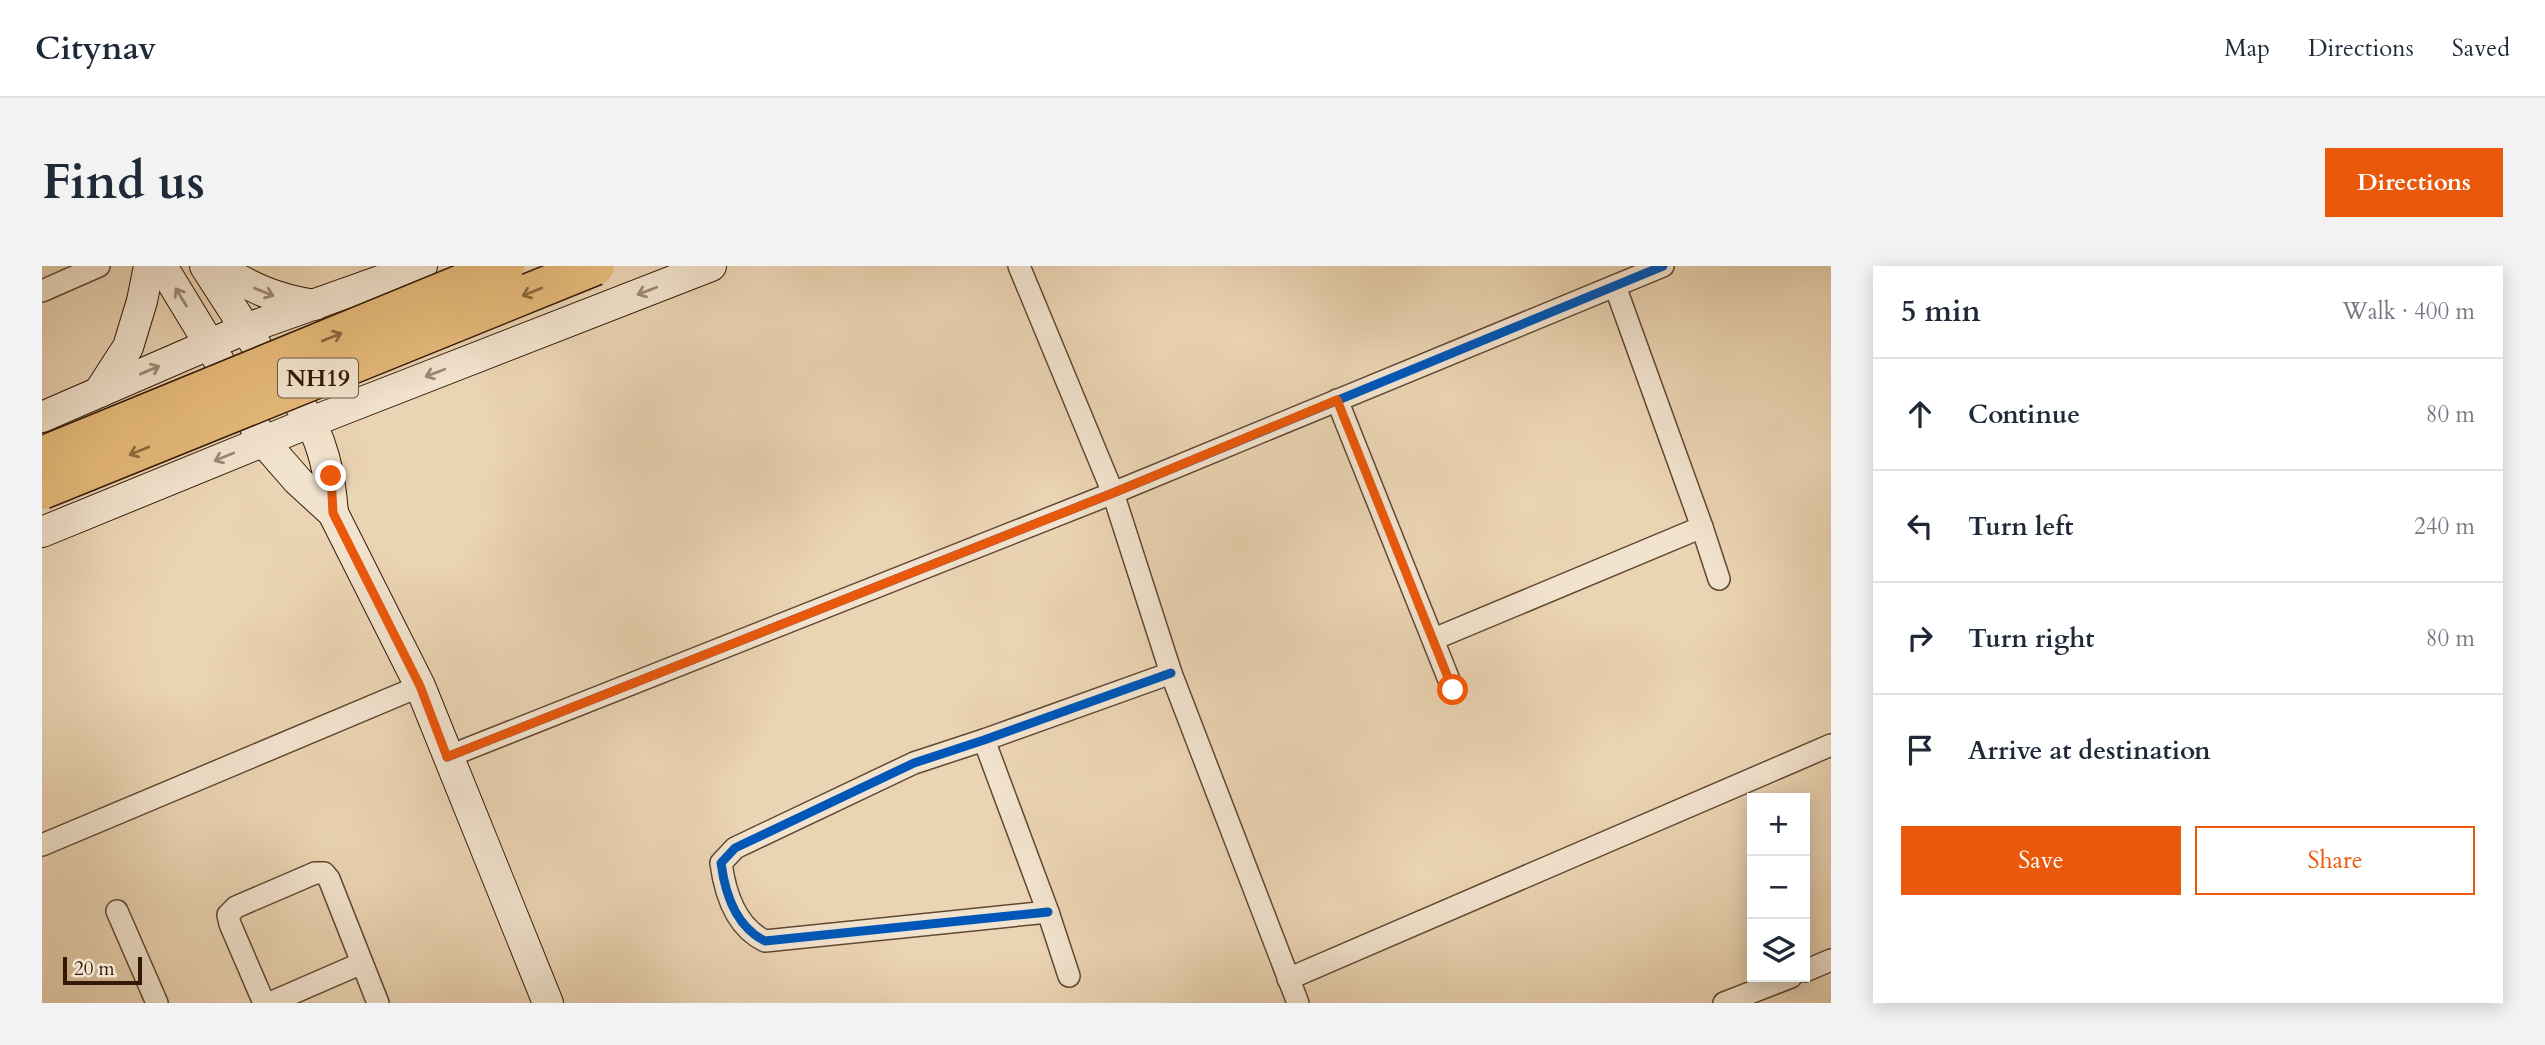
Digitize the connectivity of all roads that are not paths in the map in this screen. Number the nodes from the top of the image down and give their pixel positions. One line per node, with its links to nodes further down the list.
1 (99, 266): 12 (street)
2 (149, 266): 17 (main road)
3 (162, 266): 16 (main road, one-way to 3)
4 (205, 266): 15 (main road)
5 (215, 266): 14 (main road, one-way to 14)
6 (422, 266): 14 (main road)
7 (505, 266): 22 (highway, NH19, one-way to 7, bridge)
8 (595, 266): 23 (highway, NH19, one-way to 23, bridge)
9 (711, 266): 20 (main road, one-way to 20)
10 (1019, 266): 24 (street)
11 (1663, 266): 13 (street)
12 (45, 283)
13 (1615, 286): 18 (street); 26 (street)
14 (317, 305): 15 (main road)
15 (245, 329): 16 (main road); 20 (main road)
16 (210, 345): 17 (main road, one-way to 16); 21 (main road)
17 (99, 392): 19 (main road)
18 (1337, 400): 24 (street); 29 (street)
19 (42, 417)
20 (311, 422): 21 (main road); 25 (main road)
21 (263, 441): 25 (main road); 27 (main road, one-way to 27)
22 (42, 456)
23 (42, 490)
24 (1113, 493): 30 (street); 35 (street)
25 (333, 513): 31 (main road)
26 (1702, 527): 28 (street); 29 (street)
27 (42, 532)
28 (1718, 579)
29 (1433, 639): 32 (street)
30 (1171, 673): 33 (street); 43 (street)
31 (420, 686): 35 (main road); 36 (street)
32 (1453, 690)
33 (984, 740): 38 (street); 38 (street)
34 (1831, 745): 43 (street)
35 (447, 757): 50 (main road)
36 (42, 845)
37 (117, 911): 46 (street)
38 (1048, 912): 42 (street)
39 (1831, 960): 41 (street)
40 (362, 963): 47 (street); 48 (street); 49 (street)
41 (1810, 969)
42 (1069, 976)
43 (1288, 979): 51 (street)
44 (1784, 982): 45 (street)
45 (1763, 996): 52 (street)
46 (157, 1003)
47 (264, 1003)
48 (270, 1003)
49 (378, 1003)
50 (548, 1003)
51 (1298, 1003)
52 (1724, 1003)

